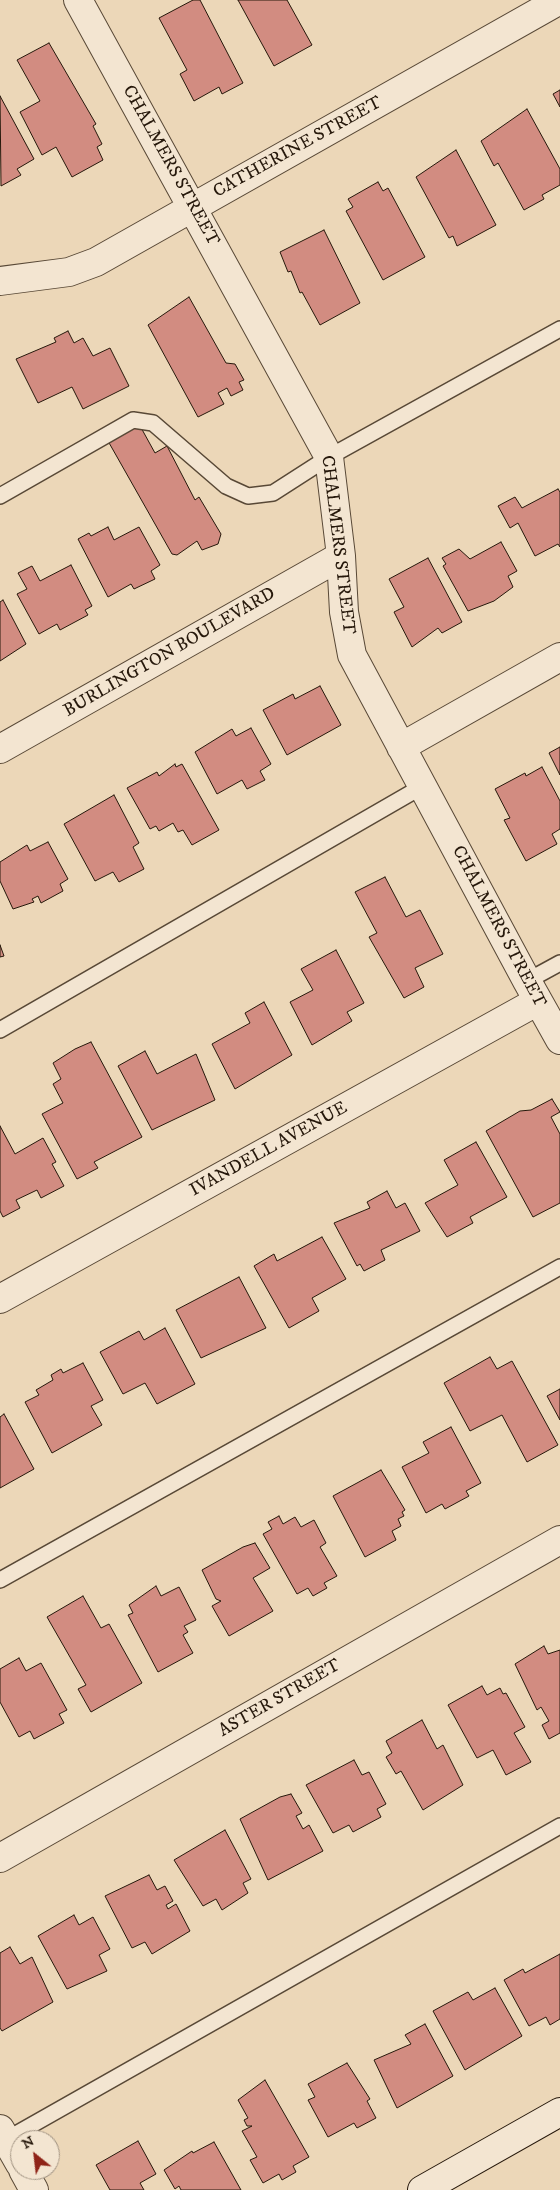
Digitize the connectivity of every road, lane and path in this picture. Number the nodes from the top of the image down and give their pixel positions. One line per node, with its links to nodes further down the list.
1 (78, 0): 3 (street, CHALMERS STREET)
2 (560, 0): 3 (street, CATHERINE STREET)
3 (193, 207): 4 (street, CATHERINE STREET); 6 (street, CHALMERS STREET)
4 (0, 281)
5 (560, 329): 6 (lane)
6 (329, 457): 7 (lane); 8 (street, CHALMERS STREET)
7 (0, 496)
8 (341, 556): 10 (street, CHALMERS STREET); 11 (street, BURLINGTON BOULEVARD)
9 (560, 657): 10 (street)
10 (401, 747): 12 (street, CHALMERS STREET)
11 (0, 749)
12 (422, 786): 14 (street, CHALMERS STREET); 15 (lane)
13 (560, 963): 14 (lane)
14 (532, 991): 16 (street, CHALMERS STREET); 18 (street, IVANDELL AVENUE)
15 (0, 1030)
16 (560, 1040)
17 (560, 1267): 20 (lane)
18 (0, 1299)
19 (560, 1540): 22 (street, ASTER STREET)
20 (0, 1580)
21 (560, 1826): 24 (lane)
22 (0, 1858)
23 (560, 2112): 26 (street)
24 (2, 2137): 25 (street)
25 (10, 2149)
26 (422, 2190)

